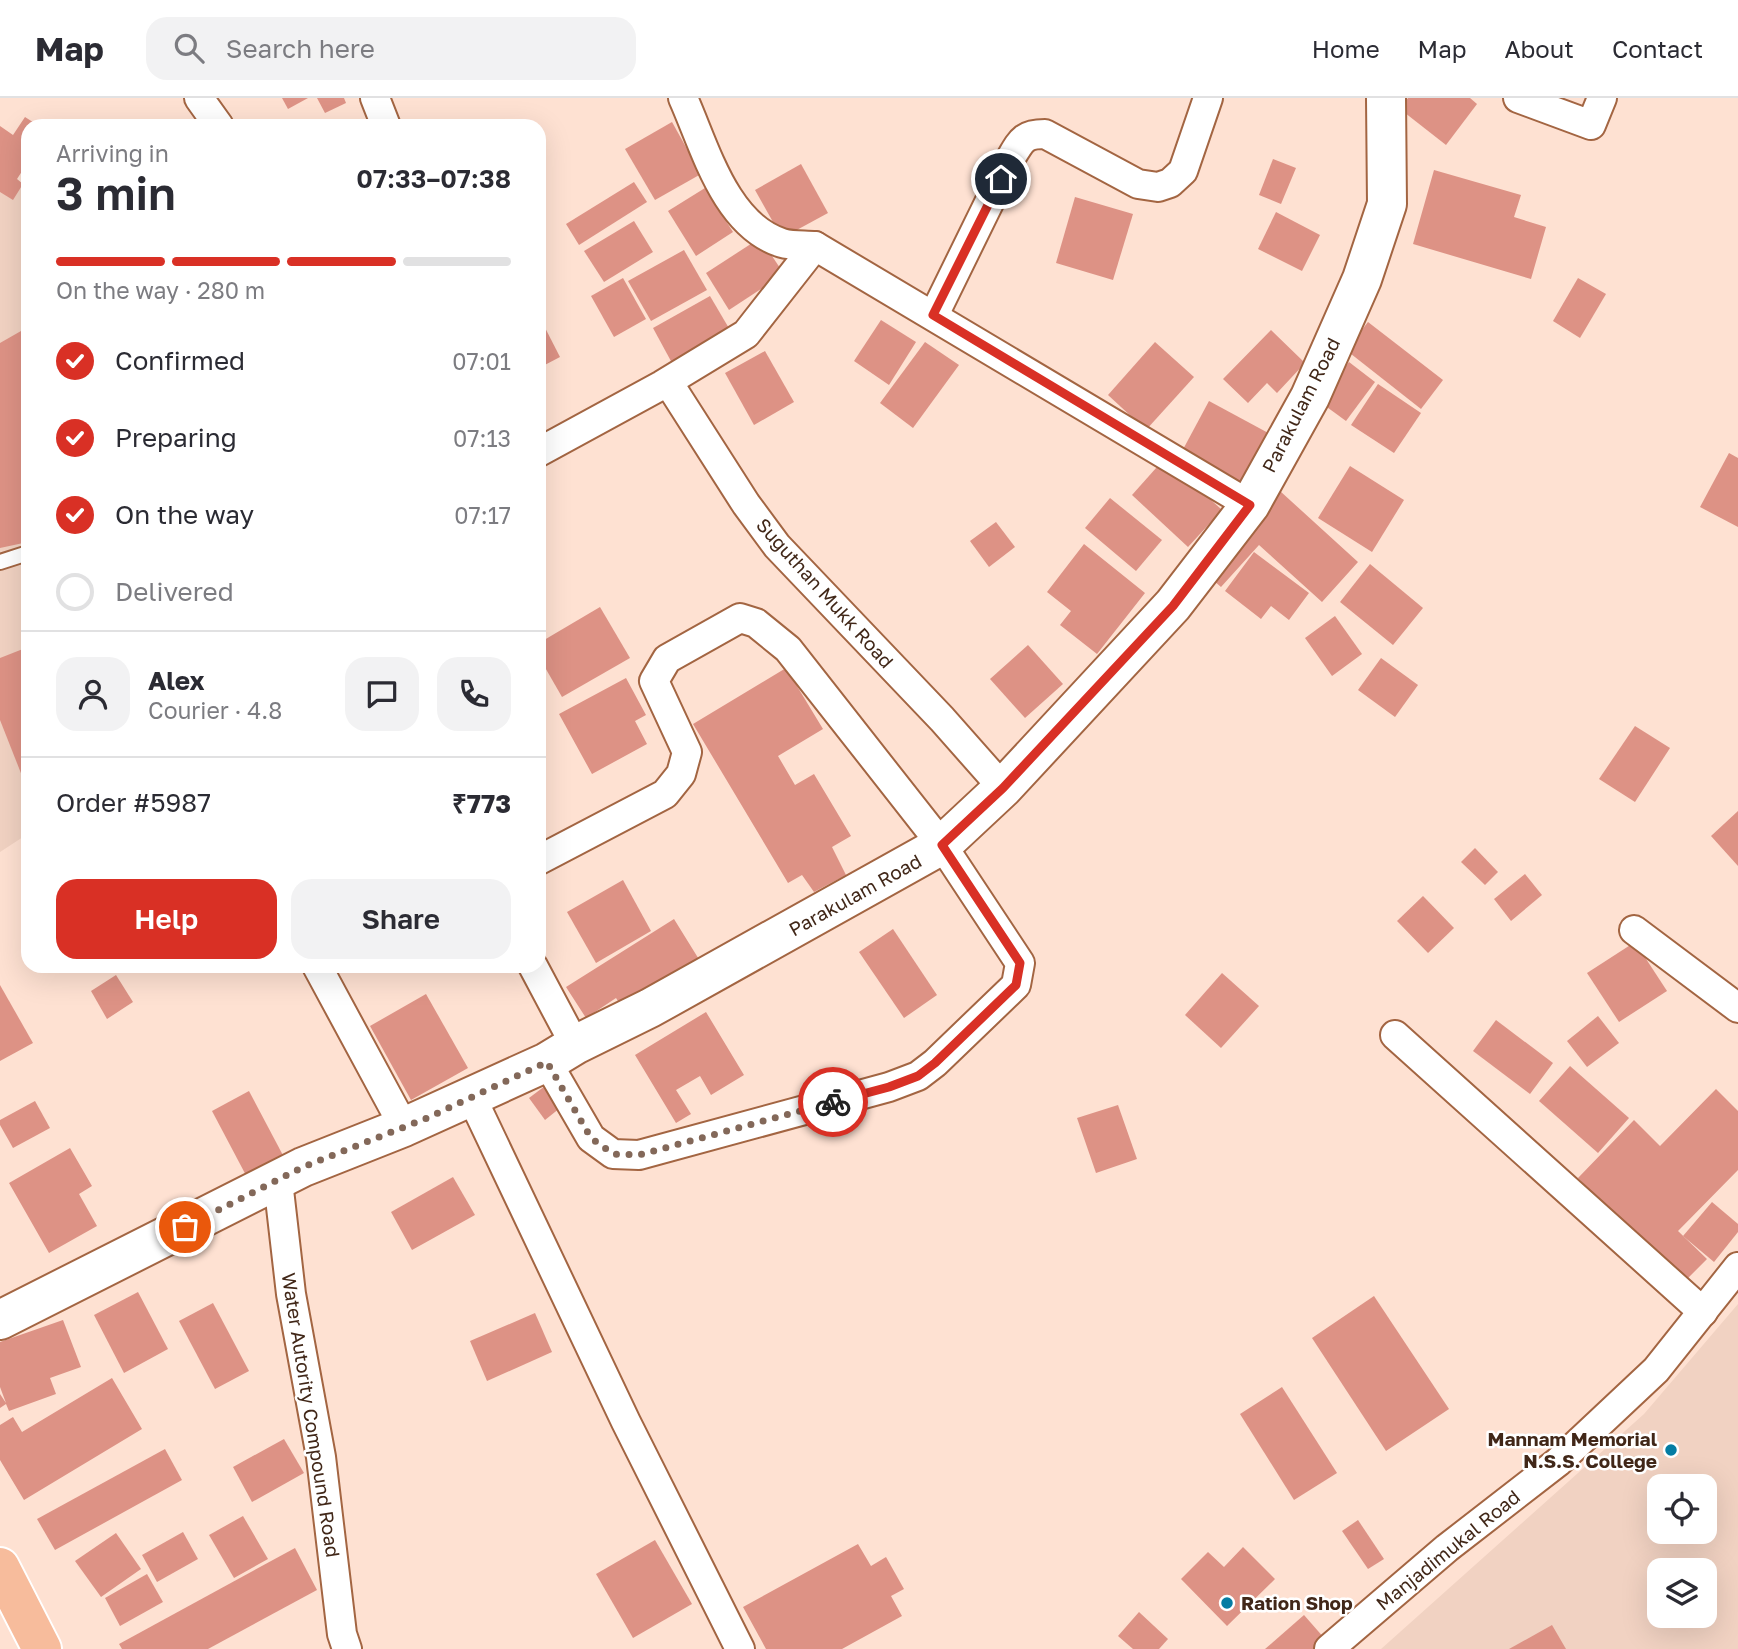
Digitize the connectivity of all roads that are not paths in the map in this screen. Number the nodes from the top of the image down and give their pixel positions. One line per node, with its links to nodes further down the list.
1 (200, 98): 8 (street)
2 (375, 98): 9 (street)
3 (683, 98): 10 (street)
4 (1208, 98): 11 (street)
5 (1386, 98): 14 (street, Parakulam Road)
6 (1518, 98): 7 (street)
7 (1602, 98)
8 (214, 119)
9 (383, 119)
10 (815, 246): 11 (street); 12 (street)
11 (933, 315): 14 (street)
12 (668, 382): 13 (street); 17 (street, Suguthan Mukk Road)
13 (546, 448)
14 (1250, 505): 17 (street, Parakulam Road)
15 (21, 555): 16 (lane)
16 (0, 562)
17 (1003, 788): 18 (street, Parakulam Road)
18 (942, 845): 19 (street); 25 (street, Parakulam Road); 25 (street)
19 (546, 856)
20 (1634, 930): 23 (street)
21 (321, 973): 27 (street)
22 (535, 973): 25 (street)
23 (1738, 1008)
24 (1395, 1035): 30 (street)
25 (561, 1054): 26 (street, Parakulam Road)
26 (472, 1098): 27 (street, Parakulam Road); 37 (street)
27 (404, 1127): 28 (street, Parakulam Road)
28 (278, 1181): 31 (street, Parakulam Road); 36 (street, Water Autority Compound Road)
29 (1738, 1267): 30 (street, Manjadimukal Road)
30 (1703, 1312): 38 (street, Manjadimukal Road)
31 (0, 1320)
32 (0, 1567): 35 (highway)
33 (0, 1615): 34 (highway)
34 (17, 1649)
35 (42, 1649)
36 (347, 1649)
37 (740, 1649)
38 (1329, 1649)

